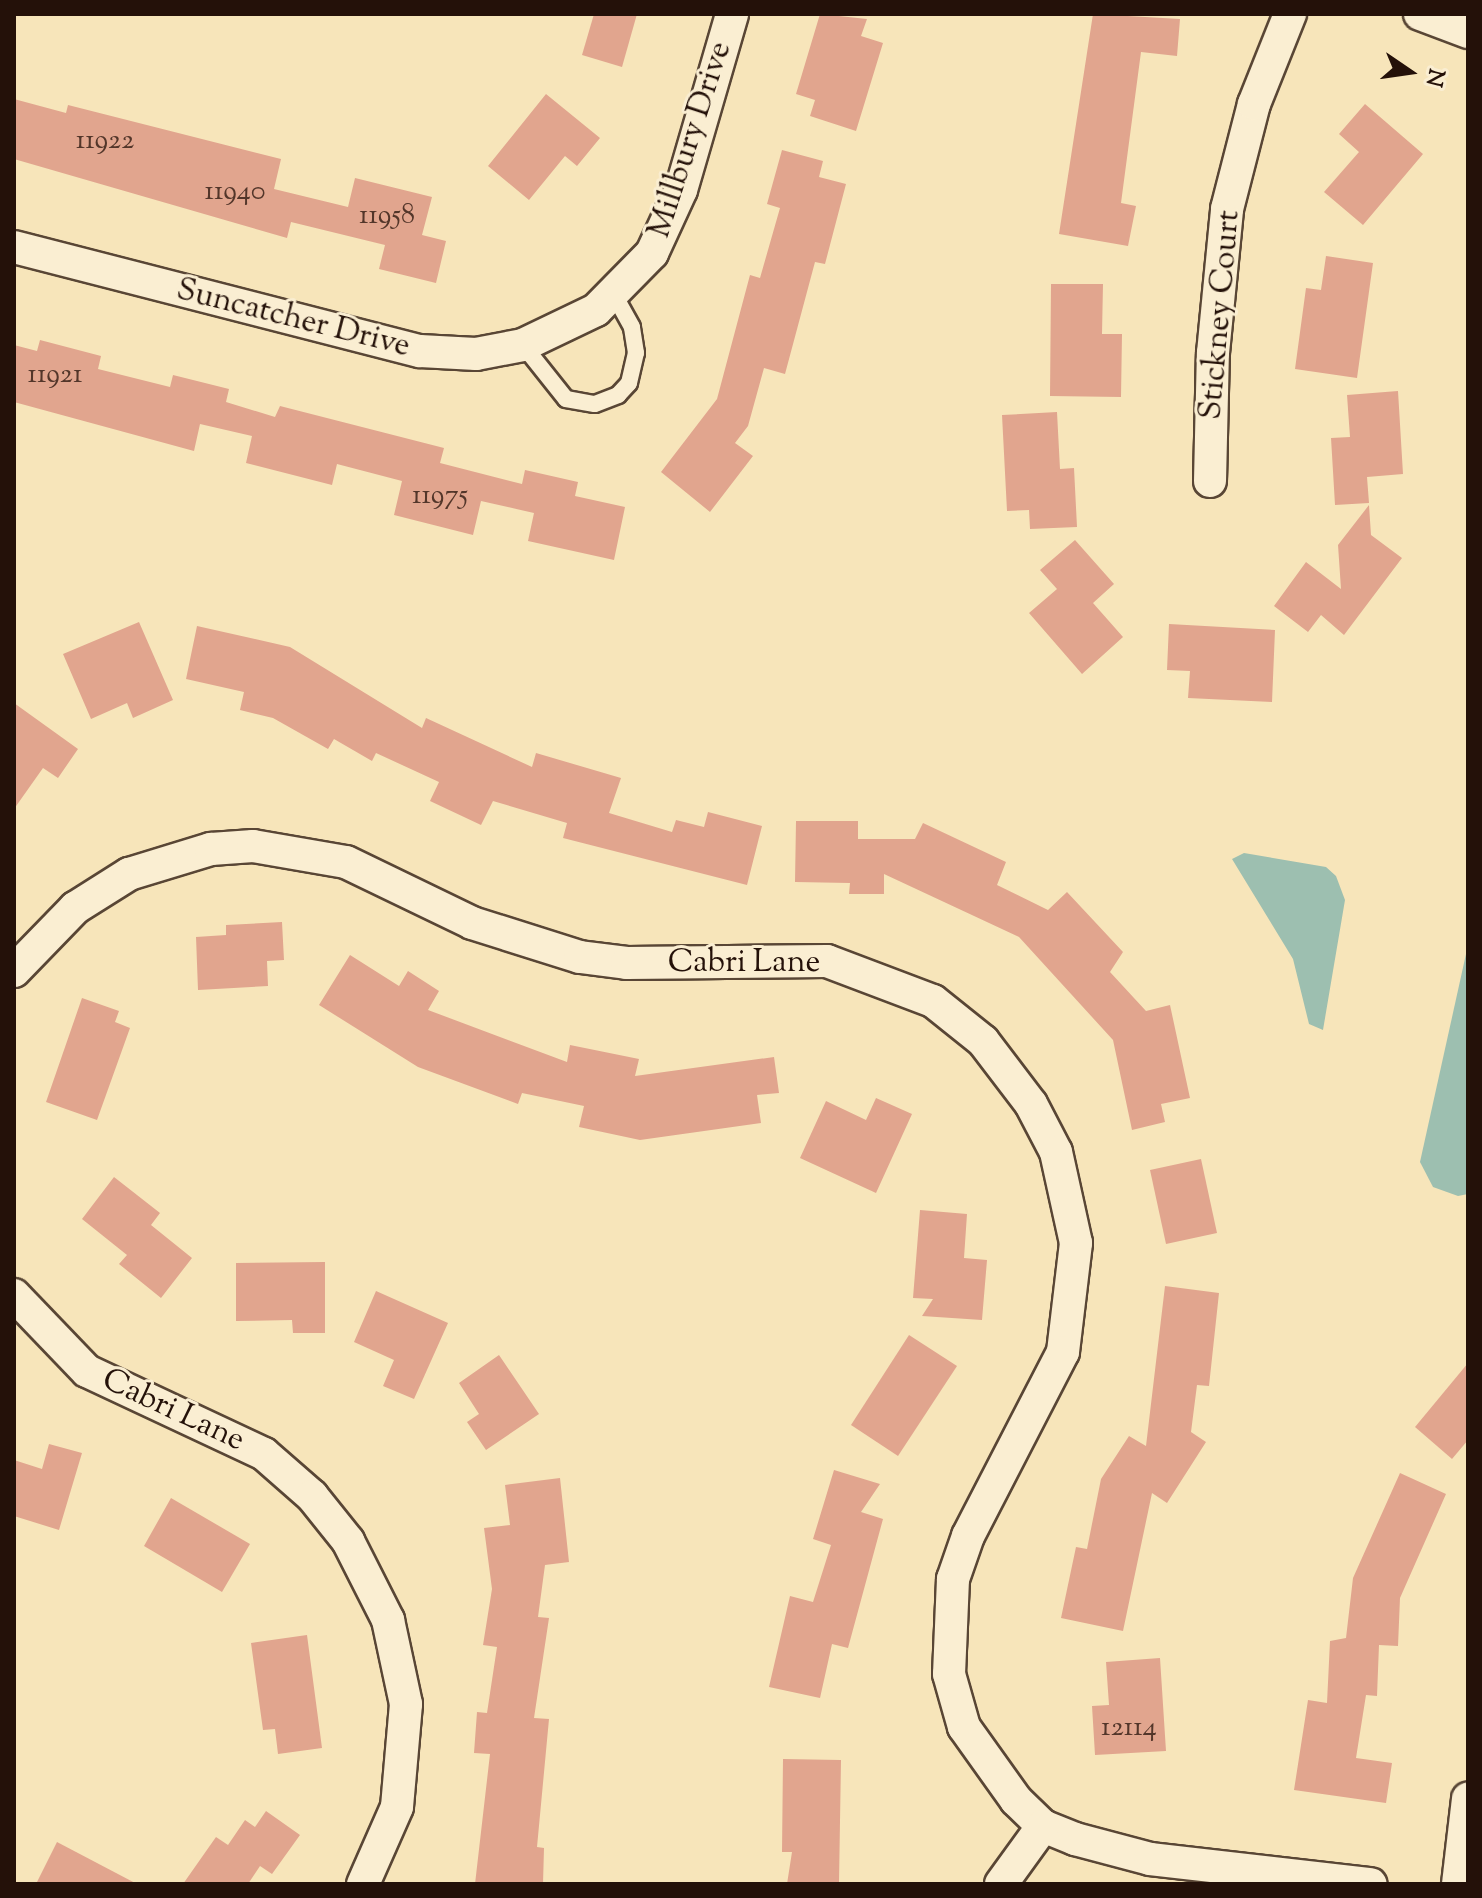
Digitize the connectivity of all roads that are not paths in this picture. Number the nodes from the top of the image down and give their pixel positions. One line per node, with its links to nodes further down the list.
1 (732, 14): 6 (street, Millbury Drive)
2 (1290, 14): 9 (street, Stickney Court)
3 (1420, 14): 4 (street)
4 (1468, 32)
5 (14, 247): 8 (street, Suncatcher Drive)
6 (614, 295): 7 (street, Millbury Drive); 8 (lane)
7 (571, 324): 8 (street, Suncatcher Drive)
8 (523, 345)
9 (1210, 481)
10 (14, 971): 13 (street, Cabri Lane)
11 (14, 1295): 14 (street, Cabri Lane)
12 (1468, 1799): 17 (street)
13 (1043, 1826): 15 (street); 16 (street, Cabri Lane)
14 (363, 1884)
15 (1001, 1884)
16 (1371, 1884)
17 (1458, 1884)

